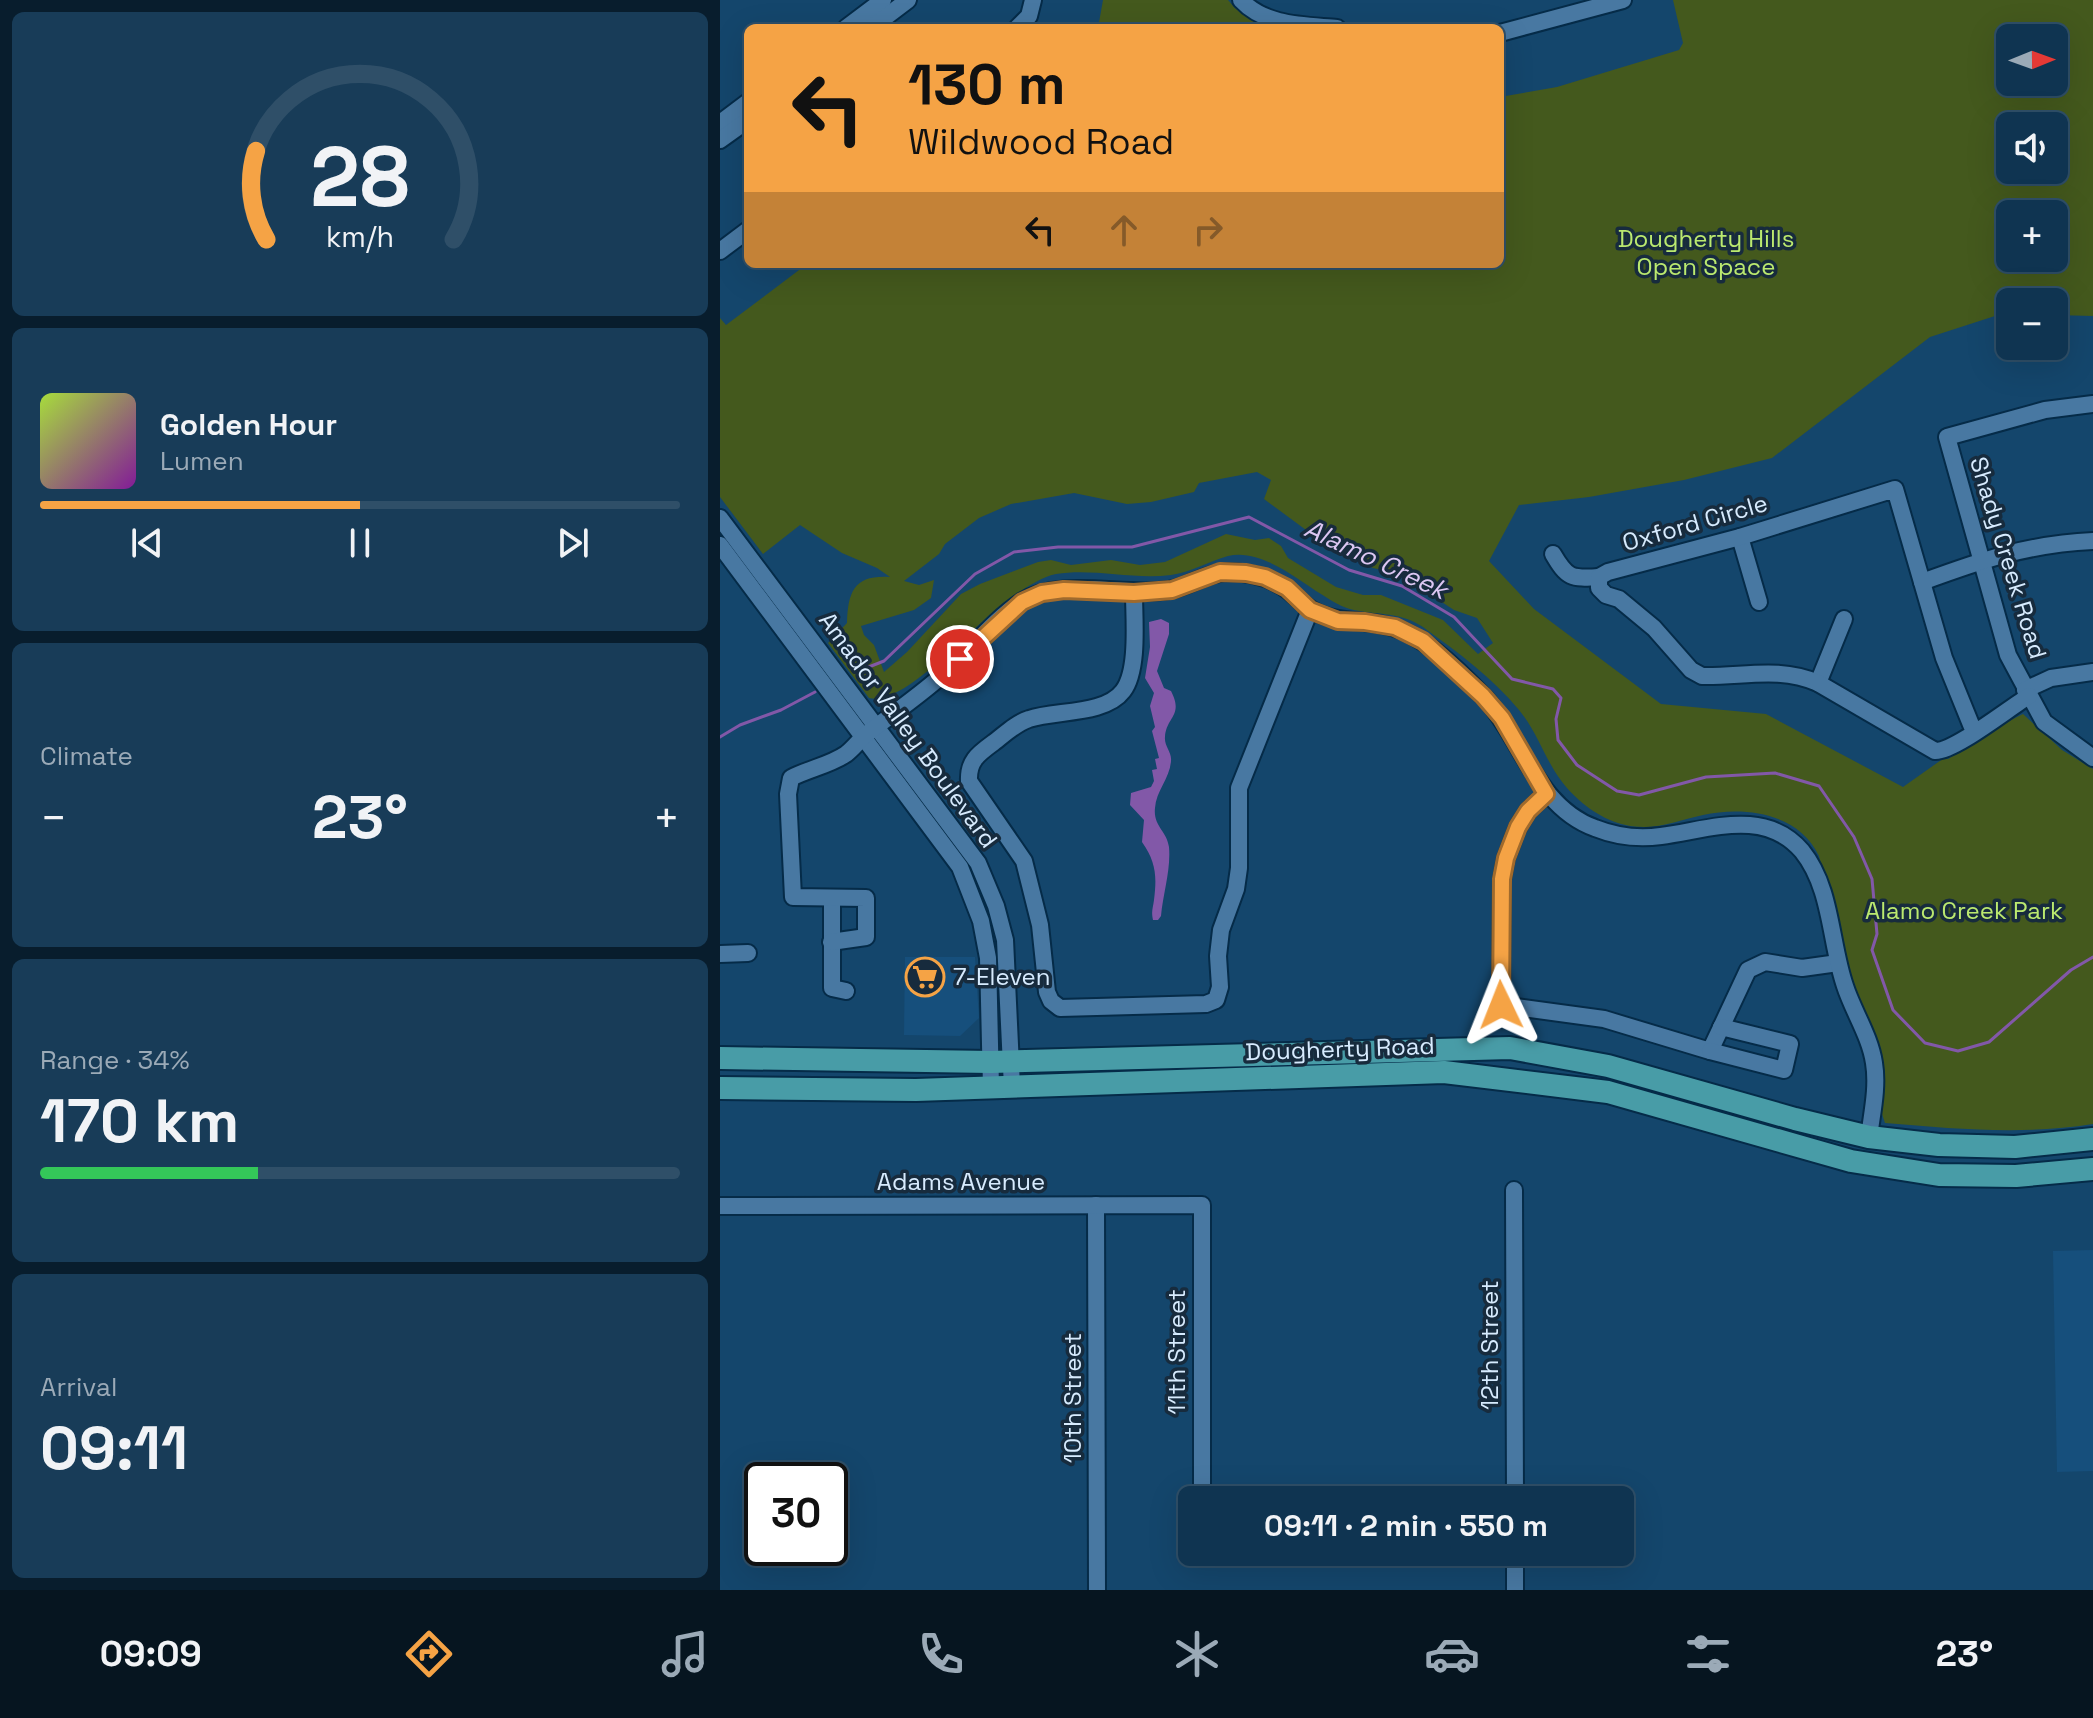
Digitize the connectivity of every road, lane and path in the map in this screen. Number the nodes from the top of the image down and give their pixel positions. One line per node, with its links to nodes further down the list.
1 (883, 0): 6 (street)
2 (908, 0): 6 (street)
3 (1033, 0): 7 (street)
4 (1241, 0): 8 (street)
5 (1623, 0): 9 (street)
6 (869, 23)
7 (1021, 24)
8 (1288, 24)
9 (1504, 32)
10 (734, 121): 11 (street)
11 (720, 140)
12 (744, 233): 13 (street)
13 (720, 251)
14 (2093, 404): 20 (street, Shady Creek Road)
15 (720, 518): 30 (street, Amador Valley Boulevard)
16 (1740, 537): 21 (street, Oxford Circle); 22 (street, Oxford Circle); 24 (street)
17 (2093, 541): 20 (street)
18 (720, 545): 32 (street, Amador Valley Boulevard)
19 (1553, 554): 21 (street)
20 (1983, 560): 22 (street); 29 (street, Shady Creek Road)
21 (1599, 577): 28 (street, Oxford Circle)
22 (1922, 582): 31 (street, Oxford Circle)
23 (1134, 593): 25 (street); 25 (street); 30 (street)
24 (1759, 602)
25 (1310, 610): 34 (street)
26 (1844, 619): 28 (street)
27 (2093, 672): 29 (street, Oxford Circle)
28 (1818, 683): 31 (street, Oxford Circle)
29 (2027, 693): 31 (street, Oxford Circle); 33 (street, Shady Creek Road)
30 (877, 726): 32 (street); 44 (street, Amador Valley Boulevard)
31 (1974, 732)
32 (863, 737): 35 (street); 44 (street, Amador Valley Boulevard)
33 (2093, 758)
34 (1546, 794): 39 (street); 42 (street)
35 (832, 899): 36 (street); 36 (street)
36 (831, 942): 40 (street)
37 (748, 953): 38 (street)
38 (720, 954)
39 (1838, 963): 41 (street); 48 (street)
40 (846, 991)
41 (1721, 1027): 42 (street); 42 (street)
42 (1710, 1051)
43 (720, 1058): 44 (main road, Dougherty Road)
44 (1001, 1061): 45 (street, Amador Valley Boulevard); 48 (main road, Dougherty Road)
45 (1002, 1087): 46 (main road, Dougherty Road); 47 (main road, Dougherty Road)
46 (720, 1088)
47 (1741, 1129): 48 (main road); 50 (main road, Dougherty Road)
48 (1869, 1137): 49 (main road, Dougherty Road)
49 (2093, 1139)
50 (2093, 1169)
51 (1514, 1190): 56 (street, 12th Street)
52 (1096, 1205): 53 (street, Adams Avenue); 54 (street, Adams Avenue); 58 (street, 10th Street)
53 (1202, 1205): 55 (street, 11th Street)
54 (720, 1206)
55 (1202, 1486)
56 (1515, 1486)
57 (1515, 1566): 59 (street)
58 (1097, 1590)
59 (1515, 1590)

